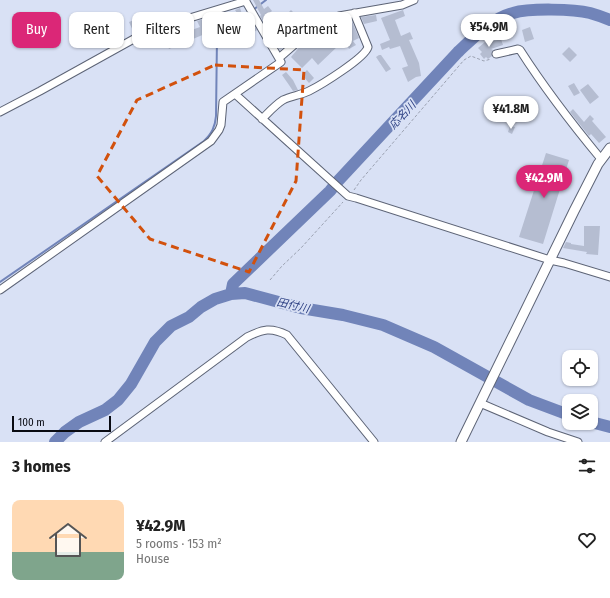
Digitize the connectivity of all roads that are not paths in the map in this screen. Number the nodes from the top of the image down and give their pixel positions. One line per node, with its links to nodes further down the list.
1 (246, 0): 5 (street); 7 (street)
2 (414, 0): 3 (street)
3 (354, 13): 5 (street); 8 (street)
4 (496, 54): 10 (street)
5 (279, 58): 6 (street)
6 (235, 94): 8 (street); 13 (street)
7 (0, 112)
8 (262, 119): 11 (street)
9 (610, 148): 10 (street)
10 (602, 159): 11 (street)
11 (550, 260): 12 (street); 14 (street)
12 (610, 277)
13 (1, 288)
14 (480, 402): 17 (street); 18 (street)
15 (105, 442): 16 (street)
16 (374, 442)
17 (461, 442)
18 (578, 442)

